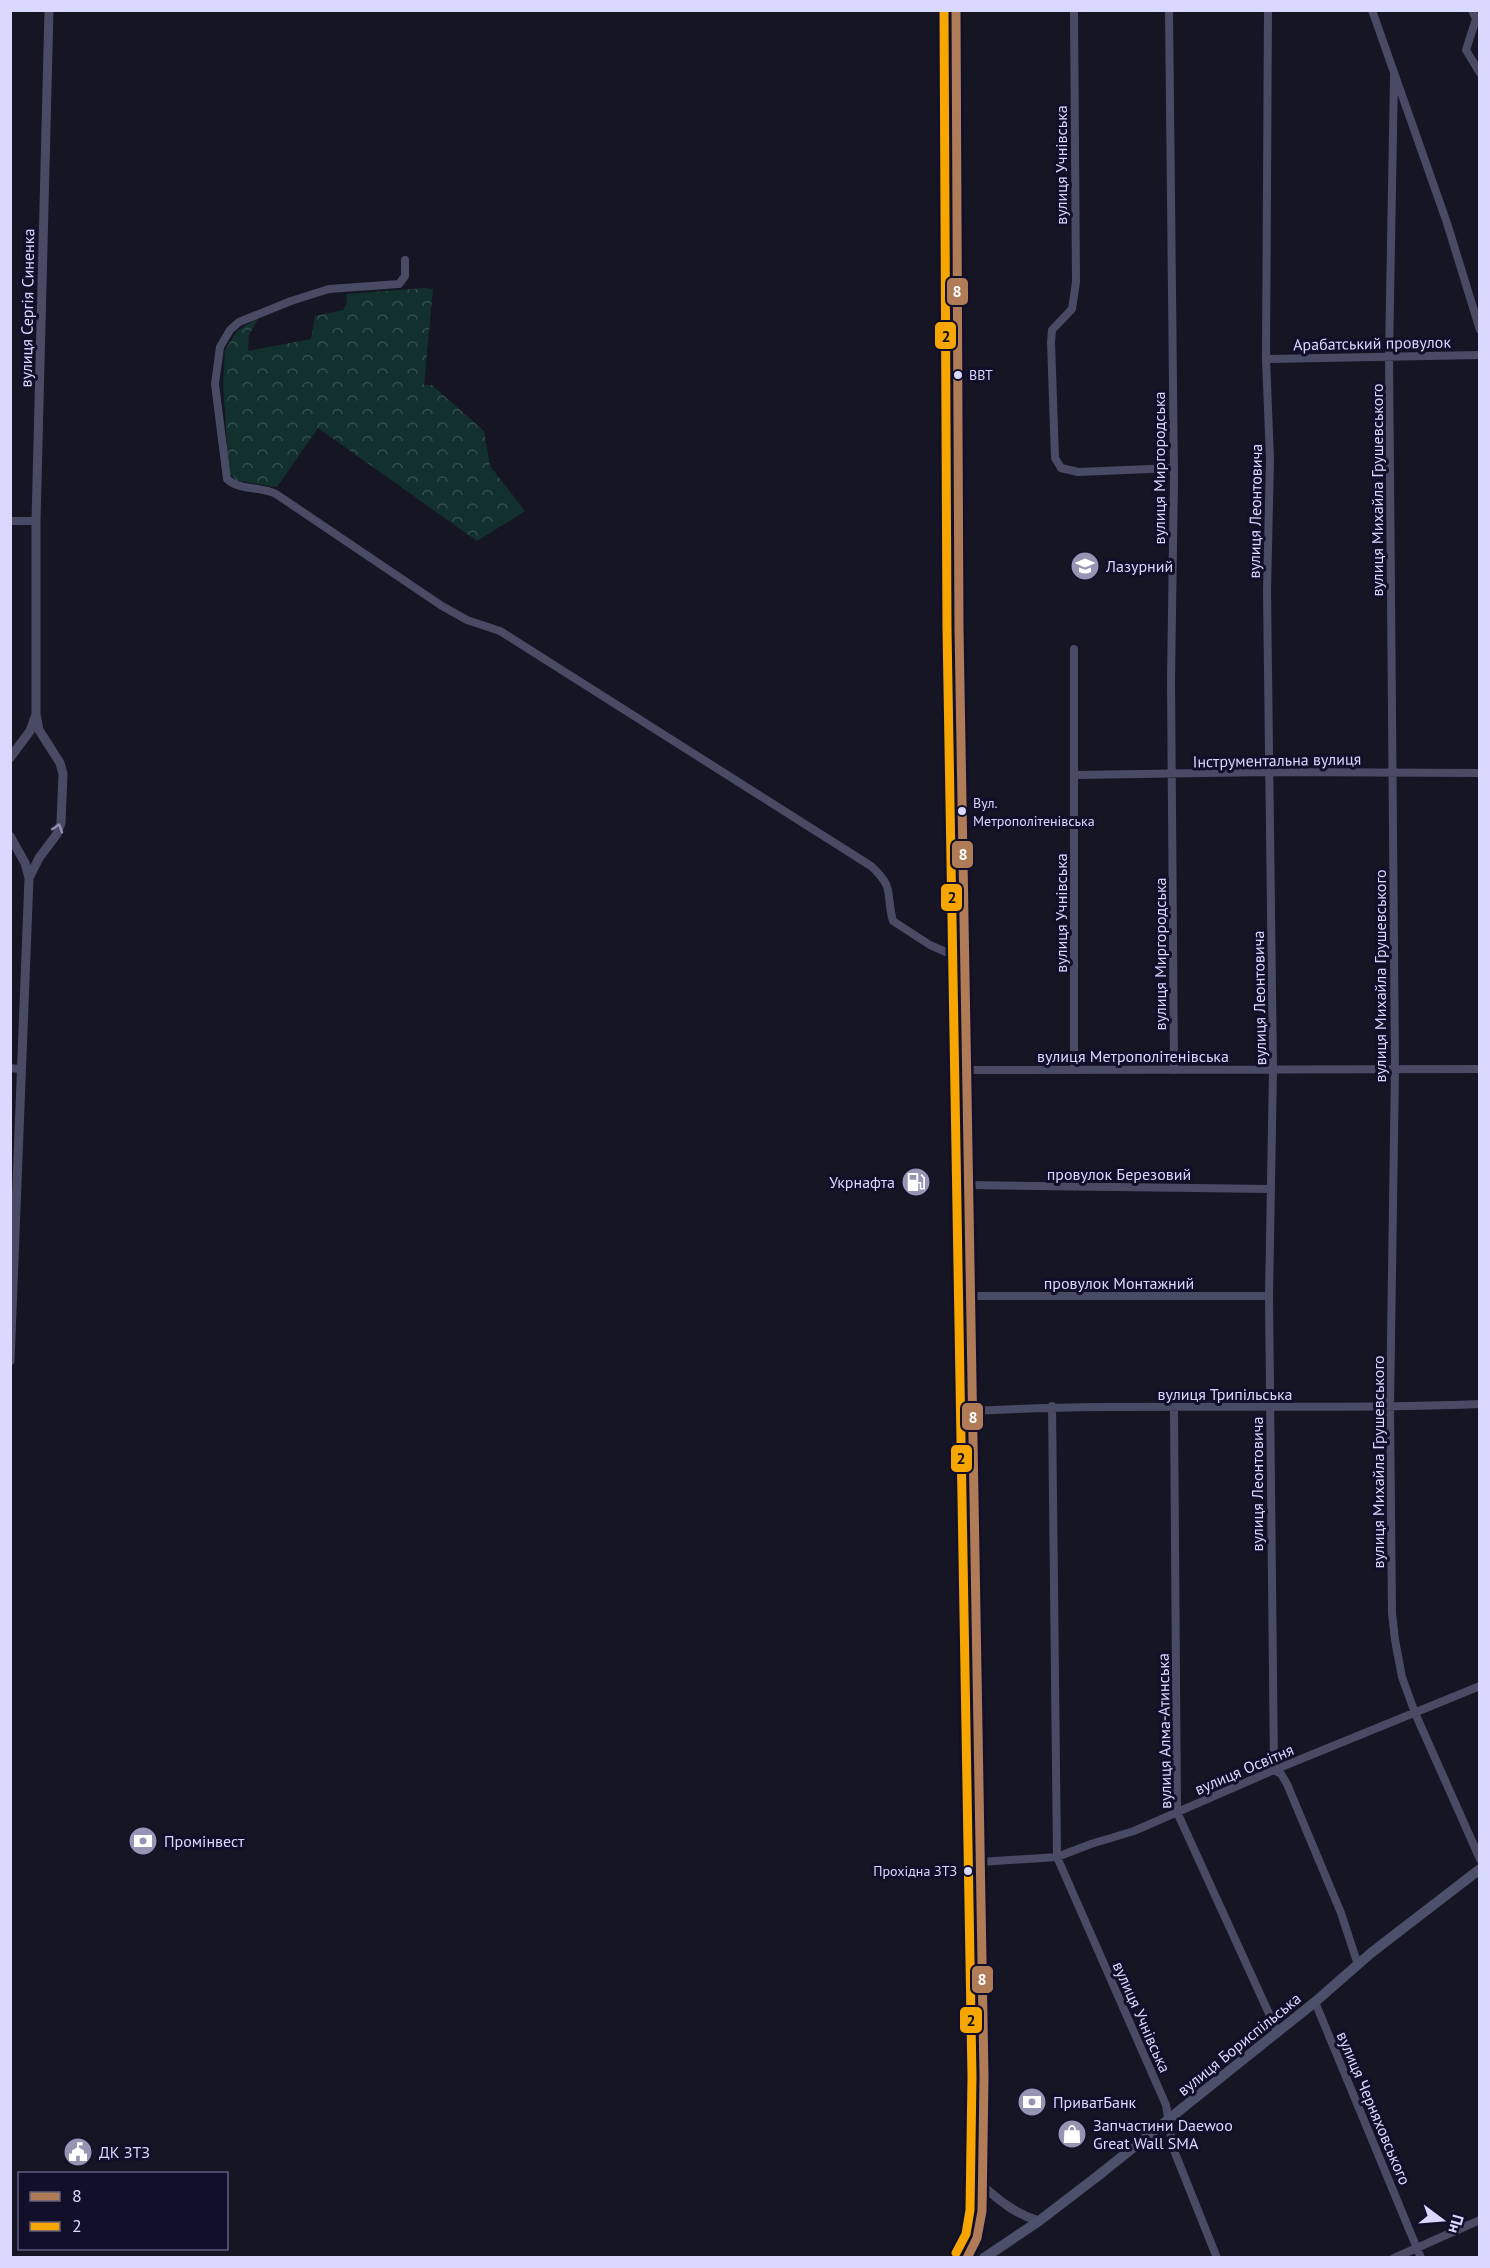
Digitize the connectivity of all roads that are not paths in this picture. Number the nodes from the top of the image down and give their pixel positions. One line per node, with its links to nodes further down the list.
1 (49, 10): 17 (street, вулиця Сергія Синенка)
2 (956, 10): 28 (street)
3 (1074, 10): 15 (street, вулиця Учнівська)
4 (1169, 10): 15 (street, вулиця Миргородська)
5 (1268, 10): 14 (street, вулиця Леонтовича)
6 (1372, 10): 9 (street)
7 (1472, 10): 8 (street)
8 (1479, 73)
9 (1394, 76): 11 (street); 13 (street, вулиця Михайла Грушевського)
10 (405, 260): 28 (street)
11 (1479, 330)
12 (1479, 355): 13 (street, Арабатський провулок)
13 (1389, 356): 14 (street, Арабатський провулок); 22 (street, вулиця Михайла Грушевського)
14 (1266, 359): 21 (street, вулиця Леонтовича)
15 (1173, 468): 24 (street, вулиця Миргородська)
16 (10, 521): 17 (street)
17 (36, 521): 19 (street, вулиця Сергія Синенка)
18 (1074, 649): 25 (street, вулиця Учнівська)
19 (36, 714): 20 (street, вулиця Сергія Синенка); 27 (street, вулиця Сергія Синенка, one-way to 19)
20 (10, 758)
21 (1270, 772): 22 (street, Інструментальна вулиця); 24 (street, Інструментальна вулиця); 31 (street, вулиця Леонтовича)
22 (1392, 772): 23 (street, Інструментальна вулиця); 32 (street, вулиця Михайла Грушевського)
23 (1479, 773)
24 (1173, 774): 25 (street, Інструментальна вулиця); 35 (street, вулиця Миргородська)
25 (1074, 775): 30 (street, вулиця Учнівська)
26 (10, 836): 27 (street, вулиця Сергія Синенка)
27 (29, 878): 29 (street, вулиця Сергія Синенка)
28 (964, 960): 34 (street)
29 (15, 1069): 38 (street, вулиця Сергія Синенка)
30 (1074, 1069): 34 (street, вулиця Метрополітенівська); 35 (street, вулиця Метрополітенівська)
31 (1273, 1069): 32 (street, вулиця Метрополітенівська); 35 (street, вулиця Метрополітенівська); 37 (street, вулиця Леонтовича)
32 (1395, 1069): 33 (street, вулиця Метрополітенівська); 45 (street, вулиця Михайла Грушевського)
33 (1479, 1069)
34 (966, 1070): 36 (street)
35 (1174, 1070)
36 (968, 1185): 37 (street, провулок Березовий); 39 (street)
37 (1271, 1189): 40 (street, вулиця Леонтовича)
38 (13, 1225): 41 (street, вулиця Сергія Синенка)
39 (969, 1296): 40 (street, провулок Монтажний); 47 (street)
40 (1269, 1296): 44 (street, вулиця Леонтовича)
41 (10, 1361)
42 (1479, 1404): 45 (street, вулиця Трипільська)
43 (1052, 1406): 46 (street, вулиця Трипільська); 47 (street, вулиця Трипільська); 52 (street)
44 (1270, 1407): 45 (street, вулиця Трипільська); 46 (street, вулиця Трипільська); 50 (street, вулиця Леонтовича)
45 (1390, 1407): 49 (street, вулиця Михайла Грушевського)
46 (1174, 1408): 51 (street, вулиця Алма-Атинська)
47 (971, 1411): 54 (street)
48 (1479, 1686): 49 (street, вулиця Освітня)
49 (1415, 1713): 50 (street, вулиця Освітня); 53 (street, вулиця Михайла Грушевського)
50 (1274, 1770): 51 (street, вулиця Освітня); 56 (street)
51 (1177, 1812): 52 (street, вулиця Освітня); 58 (street, вулиця Алма-Атинська)
52 (1058, 1857): 54 (street, вулиця Освітня); 59 (street, вулиця Учнівська)
53 (1479, 1859)
54 (980, 1862): 60 (street)
55 (1479, 1869): 56 (main road, вулиця Бориспільська)
56 (1358, 1965): 57 (main road, вулиця Бориспільська)
57 (1315, 2002): 58 (main road, вулиця Бориспільська); 63 (street, вулиця Черняховського)
58 (1277, 2031): 59 (main road, вулиця Бориспільська)
59 (1168, 2120): 62 (main road, вулиця Бориспільська); 66 (street, вулиця Учнівська)
60 (983, 2186): 62 (street); 65 (street)
61 (1479, 2220): 63 (street)
62 (1039, 2221): 64 (main road, вулиця Бориспільська)
63 (1417, 2248): 67 (street); 68 (street, вулиця Черняховського)
64 (989, 2256)
65 (967, 2258)
66 (1217, 2258)
67 (1394, 2258)
68 (1421, 2258)

